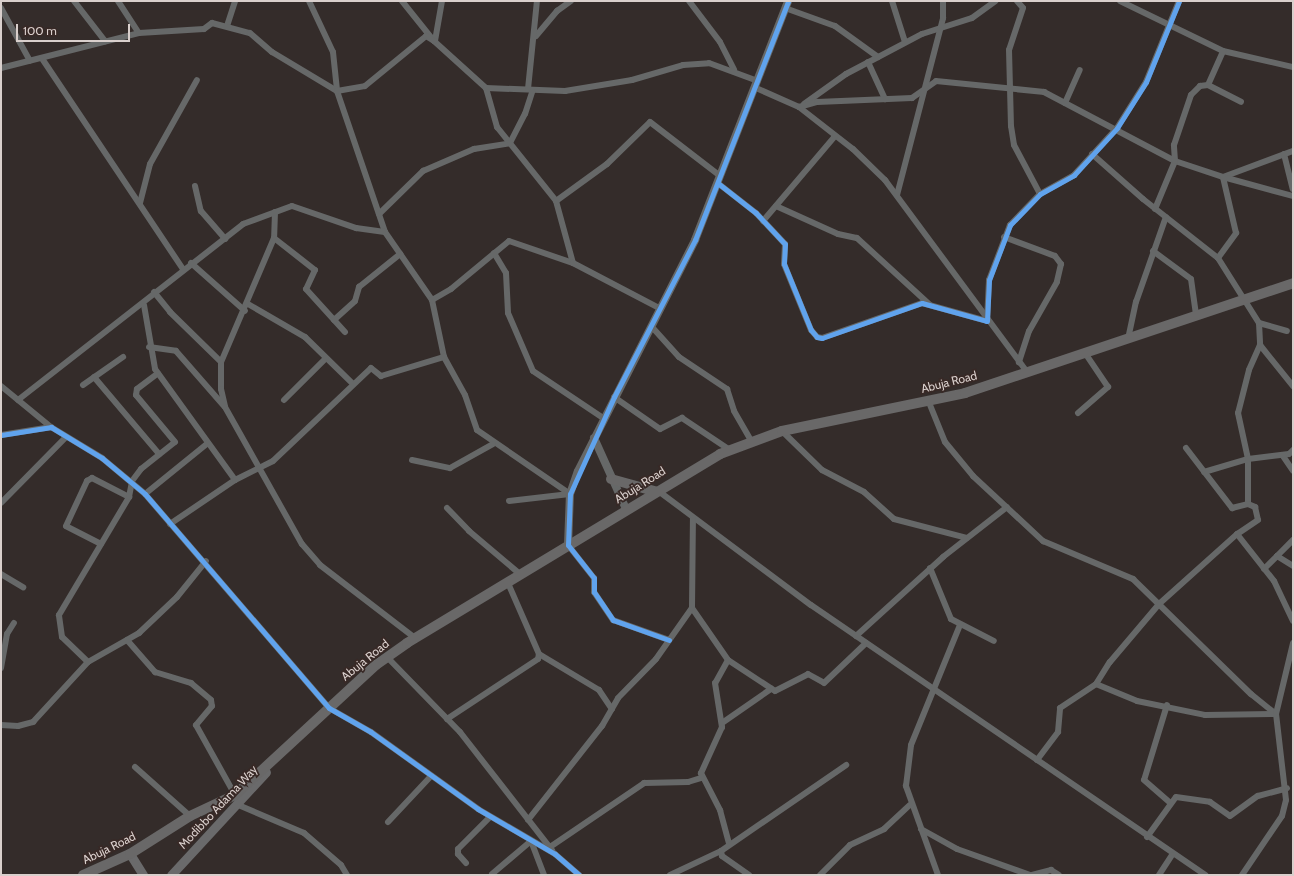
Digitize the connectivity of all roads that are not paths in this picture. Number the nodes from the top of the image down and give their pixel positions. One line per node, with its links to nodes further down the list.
1 (74, 1): 23 (street)
2 (118, 1): 21 (street)
3 (235, 1): 18 (street)
4 (309, 1): 42 (street)
5 (402, 1): 24 (street)
6 (442, 1): 24 (street)
7 (537, 1): 22 (street)
8 (571, 1): 22 (street)
9 (689, 1): 33 (street)
10 (892, 1): 25 (street)
11 (943, 1): 20 (street)
12 (996, 1): 20 (street)
13 (1017, 1): 40 (street)
14 (1120, 1): 19 (street)
15 (1179, 1): 19 (street)
16 (786, 4): 27 (street); 36 (street)
17 (1, 8): 29 (street)
18 (227, 26): 21 (street); 42 (street)
19 (1170, 26): 26 (street); 47 (street)
20 (941, 27): 25 (street); 39 (street)
21 (139, 33): 23 (street)
22 (536, 36): 41 (street)
23 (105, 41): 28 (street)
24 (434, 41): 38 (street); 42 (street)
25 (906, 42): 27 (street)
26 (1223, 51): 31 (street); 37 (street)
27 (878, 57): 30 (street)
28 (42, 60): 29 (street); 62 (street)
29 (30, 61): 32 (street)
30 (868, 62): 43 (street); 46 (street)
31 (1293, 67)
32 (1, 68)
33 (734, 70): 36 (street); 41 (street)
34 (1080, 70): 44 (street)
35 (197, 80): 62 (street)
36 (757, 84): 46 (street); 55 (street)
37 (1208, 85): 45 (street); 53 (street)
38 (486, 88): 41 (street); 49 (street)
39 (924, 88): 40 (street); 43 (street); 59 (street)
40 (1012, 88): 44 (street); 58 (street)
41 (530, 90): 49 (street)
42 (337, 91): 66 (street)
43 (884, 99): 46 (street)
44 (1065, 102): 47 (street)
45 (1241, 102)
46 (799, 107): 48 (street)
47 (1116, 128): 51 (street); 53 (street)
48 (836, 136): 59 (street); 63 (street)
49 (510, 143): 61 (street); 66 (street)
50 (1293, 151): 52 (street)
51 (1092, 154): 58 (street); 64 (street)
52 (1284, 154): 54 (street); 57 (street)
53 (1175, 161): 54 (street); 64 (street)
54 (1223, 177): 60 (street); 76 (street)
55 (720, 180): 61 (street); 68 (street); 87 (street)
56 (195, 186): 72 (street)
57 (1293, 189)
58 (1040, 194): 70 (street)
59 (897, 195): 91 (street)
60 (1293, 196)
61 (556, 201): 78 (street)
62 (140, 203): 79 (street)
63 (776, 206): 68 (street); 85 (street)
64 (1154, 209): 67 (street)
65 (274, 212): 69 (street); 71 (street); 72 (street)
66 (379, 214): 69 (street)
67 (1166, 217): 73 (street); 76 (street)
68 (763, 221): 85 (street)
69 (385, 232): 75 (street)
70 (1004, 237): 91 (street); 104 (street)
71 (274, 238): 84 (street); 90 (street)
72 (224, 239): 77 (street)
73 (1153, 251): 89 (street); 96 (street)
74 (494, 253): 78 (street); 83 (street); 118 (street)
75 (400, 254): 83 (street); 90 (street)
76 (1218, 258): 82 (street)
77 (191, 263): 79 (street); 88 (street)
78 (573, 263): 87 (street)
79 (183, 269): 81 (street)
80 (1293, 283): 82 (main road, Abuja Road)
81 (154, 292): 86 (street); 103 (street)
82 (1242, 299): 89 (main road, Abuja Road); 92 (street)
83 (432, 300): 101 (street)
84 (248, 304): 88 (street); 102 (street)
85 (929, 304): 91 (street)
86 (144, 305): 98 (street); 113 (street)
87 (661, 310): 93 (street)
88 (245, 311): 103 (street)
89 (1196, 315): 96 (main road, Abuja Road)
90 (334, 320): 95 (street)
91 (987, 321): 104 (street)
92 (1259, 322): 94 (street); 97 (street)
93 (652, 327): 112 (street); 124 (street)
94 (1287, 331)
95 (345, 332)
96 (1128, 339): 99 (main road, Abuja Road)
97 (1260, 346): 111 (street); 132 (street)
98 (149, 347): 105 (street); 116 (street)
99 (1086, 354): 106 (main road, Abuja Road); 117 (street)
100 (123, 357): 107 (street)
101 (444, 357): 108 (street); 126 (street)
102 (326, 358): 108 (street); 114 (street)
103 (221, 362): 116 (street)
104 (1019, 362): 106 (street)
105 (158, 373): 125 (street); 130 (street)
106 (1028, 373): 115 (main road, Abuja Road)
107 (94, 377): 109 (street); 130 (street)
108 (352, 383): 134 (street)
109 (83, 385)
110 (1, 386): 113 (street)
111 (1293, 386)
112 (614, 397): 118 (street); 128 (street)
113 (18, 400): 119 (street)
114 (284, 400)
115 (928, 400): 120 (main road, Abuja Road); 147 (street)
116 (226, 407): 134 (street)
117 (1078, 414)
118 (604, 418): 123 (street)
119 (51, 428): 121 (street); 122 (street)
120 (782, 432): 124 (main road, Abuja Road); 153 (street)
121 (1, 435)
122 (66, 438): 139 (street); 145 (street)
123 (594, 438): 137 (street); 142 (street)
124 (751, 441): 128 (main road, Abuja Road)
125 (208, 443): 138 (street); 141 (street)
126 (493, 444): 133 (street); 142 (street)
127 (1186, 448): 136 (street)
128 (730, 450): 140 (main road, Abuja Road)
129 (1293, 450): 131 (street)
130 (158, 454): 139 (street)
131 (1283, 456): 132 (street); 135 (street)
132 (1248, 459): 136 (street); 146 (street)
133 (412, 460)
134 (257, 468): 138 (street); 172 (street)
135 (1293, 471)
136 (1204, 472): 146 (street)
137 (611, 479): 140 (main road); 149 (street)
138 (235, 480): 151 (street)
139 (132, 481): 141 (street); 143 (street)
140 (656, 490): 149 (main road, Abuja Road); 150 (street)
141 (145, 494): 151 (street)
142 (570, 494): 144 (street); 156 (street)
143 (128, 497): 155 (street); 155 (street)
144 (509, 501)
145 (1, 503)
146 (1248, 504): 152 (street)
147 (1007, 507): 153 (street); 166 (street)
148 (447, 508): 163 (street)
149 (626, 509): 156 (main road, Abuja Road)
150 (693, 518): 167 (street); 171 (street)
151 (170, 524): 158 (street)
152 (1237, 534): 161 (street); 166 (street)
153 (967, 538): 160 (street)
154 (1293, 540): 157 (street)
155 (101, 544): 181 (street)
156 (568, 545): 163 (main road, Abuja Road); 174 (street)
157 (1277, 556): 159 (street); 161 (street)
158 (206, 561): 173 (street); 187 (street)
159 (1293, 566)
160 (930, 568): 170 (street); 171 (street)
161 (1264, 569): 168 (street)
162 (1, 574): 165 (street)
163 (521, 575): 164 (main road, Abuja Road)
164 (508, 583): 172 (main road, Abuja Road); 178 (street)
165 (23, 587)
166 (1159, 604): 183 (street); 189 (street)
167 (692, 608): 174 (street); 180 (street)
168 (1293, 621)
169 (14, 623): 182 (street)
170 (960, 624): 175 (street); 184 (street)
171 (856, 636): 177 (street)
172 (415, 638): 179 (main road, Abuja Road)
173 (127, 640): 181 (street); 200 (street)
174 (669, 640): 188 (street)
175 (994, 642)
176 (1293, 642): 189 (street)
177 (866, 643): 184 (street); 185 (street)
178 (539, 654): 188 (street); 190 (street)
179 (387, 657): 187 (main road, Abuja Road); 190 (street)
180 (728, 660): 185 (street); 191 (street)
181 (88, 662): 192 (street)
182 (1, 668)
183 (1096, 684): 186 (street); 193 (street)
184 (932, 687): 193 (street); 203 (street)
185 (771, 689): 191 (street)
186 (1167, 705): 189 (street); 202 (street)
187 (329, 708): 196 (street); 200 (main road, Abuja Road)
188 (612, 709): 206 (street)
189 (1276, 714): 198 (street)
190 (447, 719): 206 (street)
191 (722, 723): 197 (street)
192 (1, 725)
193 (1037, 760): 209 (street)
194 (846, 765): 211 (street)
195 (135, 767): 204 (street)
196 (431, 776): 205 (street); 207 (street)
197 (701, 778): 211 (street); 212 (street)
198 (1287, 788): 201 (street); 202 (street)
199 (1293, 793): 201 (street)
200 (235, 800): 204 (main road, Abuja Road); 219 (street); 223 (main road, Modibbo Adama Way)
201 (1286, 800): 234 (street)
202 (1170, 803): 209 (street)
203 (910, 805): 208 (street); 228 (street)
204 (190, 816): 214 (main road, Abuja Road)
205 (490, 817): 210 (street); 217 (street)
206 (528, 820): 212 (street)
207 (388, 822)
208 (921, 829): 218 (street); 229 (street)
209 (1147, 837): 216 (street)
210 (532, 840): 215 (street); 220 (street); 224 (street)
211 (729, 843): 213 (street)
212 (550, 847): 215 (street)
213 (722, 851): 226 (street); 227 (street)
214 (130, 854): 221 (main road, Abuja Road); 222 (main road)
215 (555, 854): 225 (street)
216 (1172, 855): 232 (street); 233 (street)
217 (466, 863)
218 (1006, 872): 230 (street)
219 (345, 874)
220 (492, 874)
221 (83, 875)
222 (143, 875)
223 (171, 875)
224 (544, 875)
225 (579, 875)
226 (670, 875)
227 (749, 875)
228 (820, 875)
229 (938, 875)
230 (1031, 875): 231 (street)
231 (1059, 875)
232 (1159, 875)
233 (1205, 875)
234 (1242, 875)

